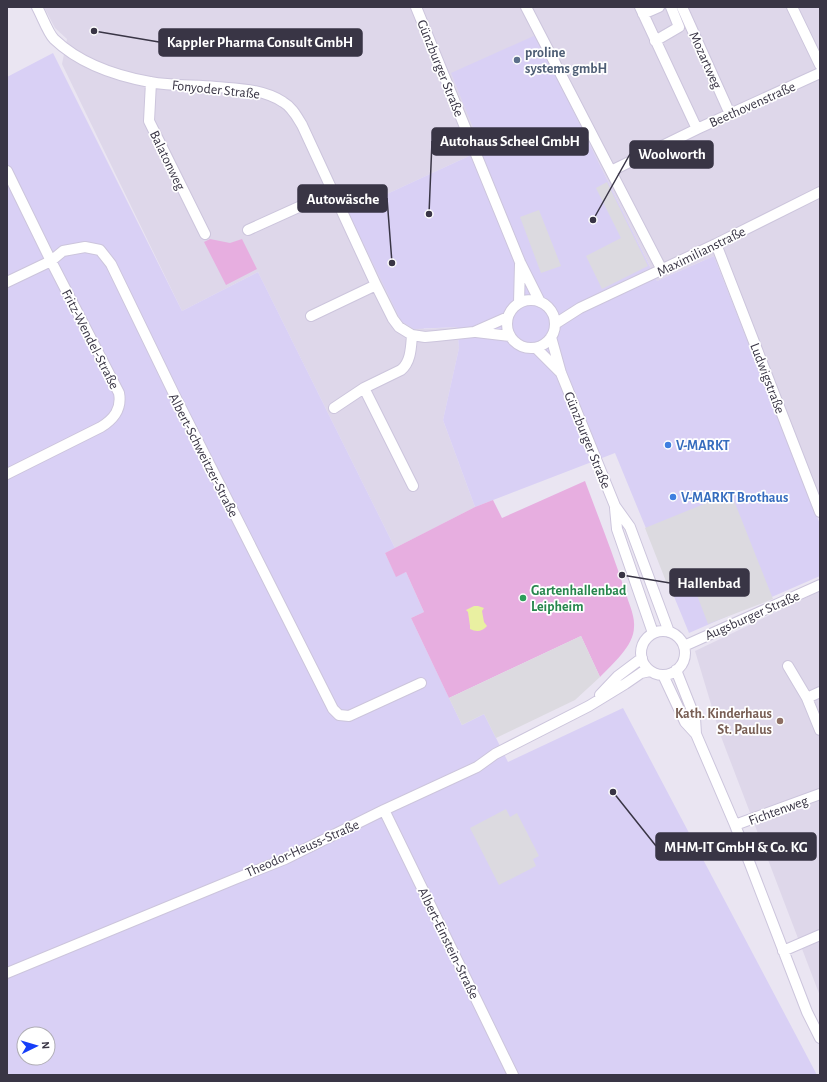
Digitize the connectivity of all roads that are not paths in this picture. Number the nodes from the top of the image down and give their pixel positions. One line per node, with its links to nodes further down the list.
1 (37, 7): 12 (street, Fonyoder Straße)
2 (416, 7): 23 (street, Günzburger Straße)
3 (526, 7): 16 (street)
4 (658, 7): 8 (street)
5 (671, 7): 9 (street)
6 (682, 7): 13 (street, Mozartweg)
7 (792, 7): 10 (street)
8 (642, 11): 9 (street, Beethovenstraße)
9 (655, 41): 14 (street, Beethovenstraße)
10 (820, 65)
11 (820, 73): 13 (street, Beethovenstraße)
12 (151, 82): 17 (street, Fonyoder Straße); 20 (street, Balatonweg)
13 (730, 114): 14 (street, Beethovenstraße)
14 (697, 129): 16 (street)
15 (7, 171): 22 (street)
16 (610, 171): 24 (street)
17 (332, 192): 19 (street); 26 (street, Fonyoder Straße)
18 (820, 192): 21 (street, Maximilianstraße)
19 (248, 230)
20 (205, 234)
21 (716, 244): 24 (street, Maximilianstraße); 45 (street, Ludwigstraße)
22 (51, 261): 25 (street); 42 (street, Fritz-Wendel-Straße); 55 (street, Albert-Schweitzer-Straße)
23 (520, 262): 27 (street, Günzburger Straße); 28 (street, Günzburger Straße)
24 (662, 270): 29 (street, Maximilianstraße)
25 (7, 282)
26 (376, 285): 31 (street); 35 (street, Fonyoder Straße)
27 (540, 302): 28 (street); 30 (street)
28 (519, 303): 32 (street)
29 (580, 308): 30 (street, Maximilianstraße); 33 (street, Maximilianstraße)
30 (551, 312): 33 (street)
31 (311, 316)
32 (508, 317): 34 (street); 36 (street)
33 (555, 324): 37 (street)
34 (474, 332): 35 (street); 36 (street)
35 (412, 335): 40 (street)
36 (510, 336): 38 (street)
37 (551, 337): 38 (street); 39 (street, Günzburger Straße)
38 (536, 348): 39 (street, Günzburger Straße)
39 (561, 373): 44 (street, Günzburger Straße)
40 (364, 388): 41 (street); 43 (street)
41 (334, 408)
42 (7, 474)
43 (413, 486)
44 (615, 506): 47 (street, Günzburger Straße); 48 (street, Günzburger Straße)
45 (820, 512)
46 (820, 585): 49 (street, Augsburger Straße)
47 (669, 632): 48 (street); 49 (street)
48 (653, 633): 50 (street)
49 (684, 646): 53 (street)
50 (642, 658): 52 (street); 58 (street, Theodor-Heuss-Straße)
51 (788, 666): 57 (street)
52 (650, 670): 54 (street); 58 (street, Theodor-Heuss-Straße)
53 (676, 670): 54 (street); 60 (street)
54 (663, 675): 60 (street)
55 (421, 682)
56 (820, 692): 57 (street)
57 (808, 698): 59 (street)
58 (589, 706): 62 (street, Theodor-Heuss-Straße)
59 (820, 730)
60 (696, 734): 63 (street)
61 (820, 794): 63 (street, Fichtenweg)
62 (384, 810): 66 (street, Theodor-Heuss-Straße); 68 (street, Albert-Einstein-Straße)
63 (735, 825): 65 (street)
64 (820, 936): 65 (street)
65 (783, 951): 67 (street)
66 (7, 973)
67 (820, 1038)
68 (513, 1075)

